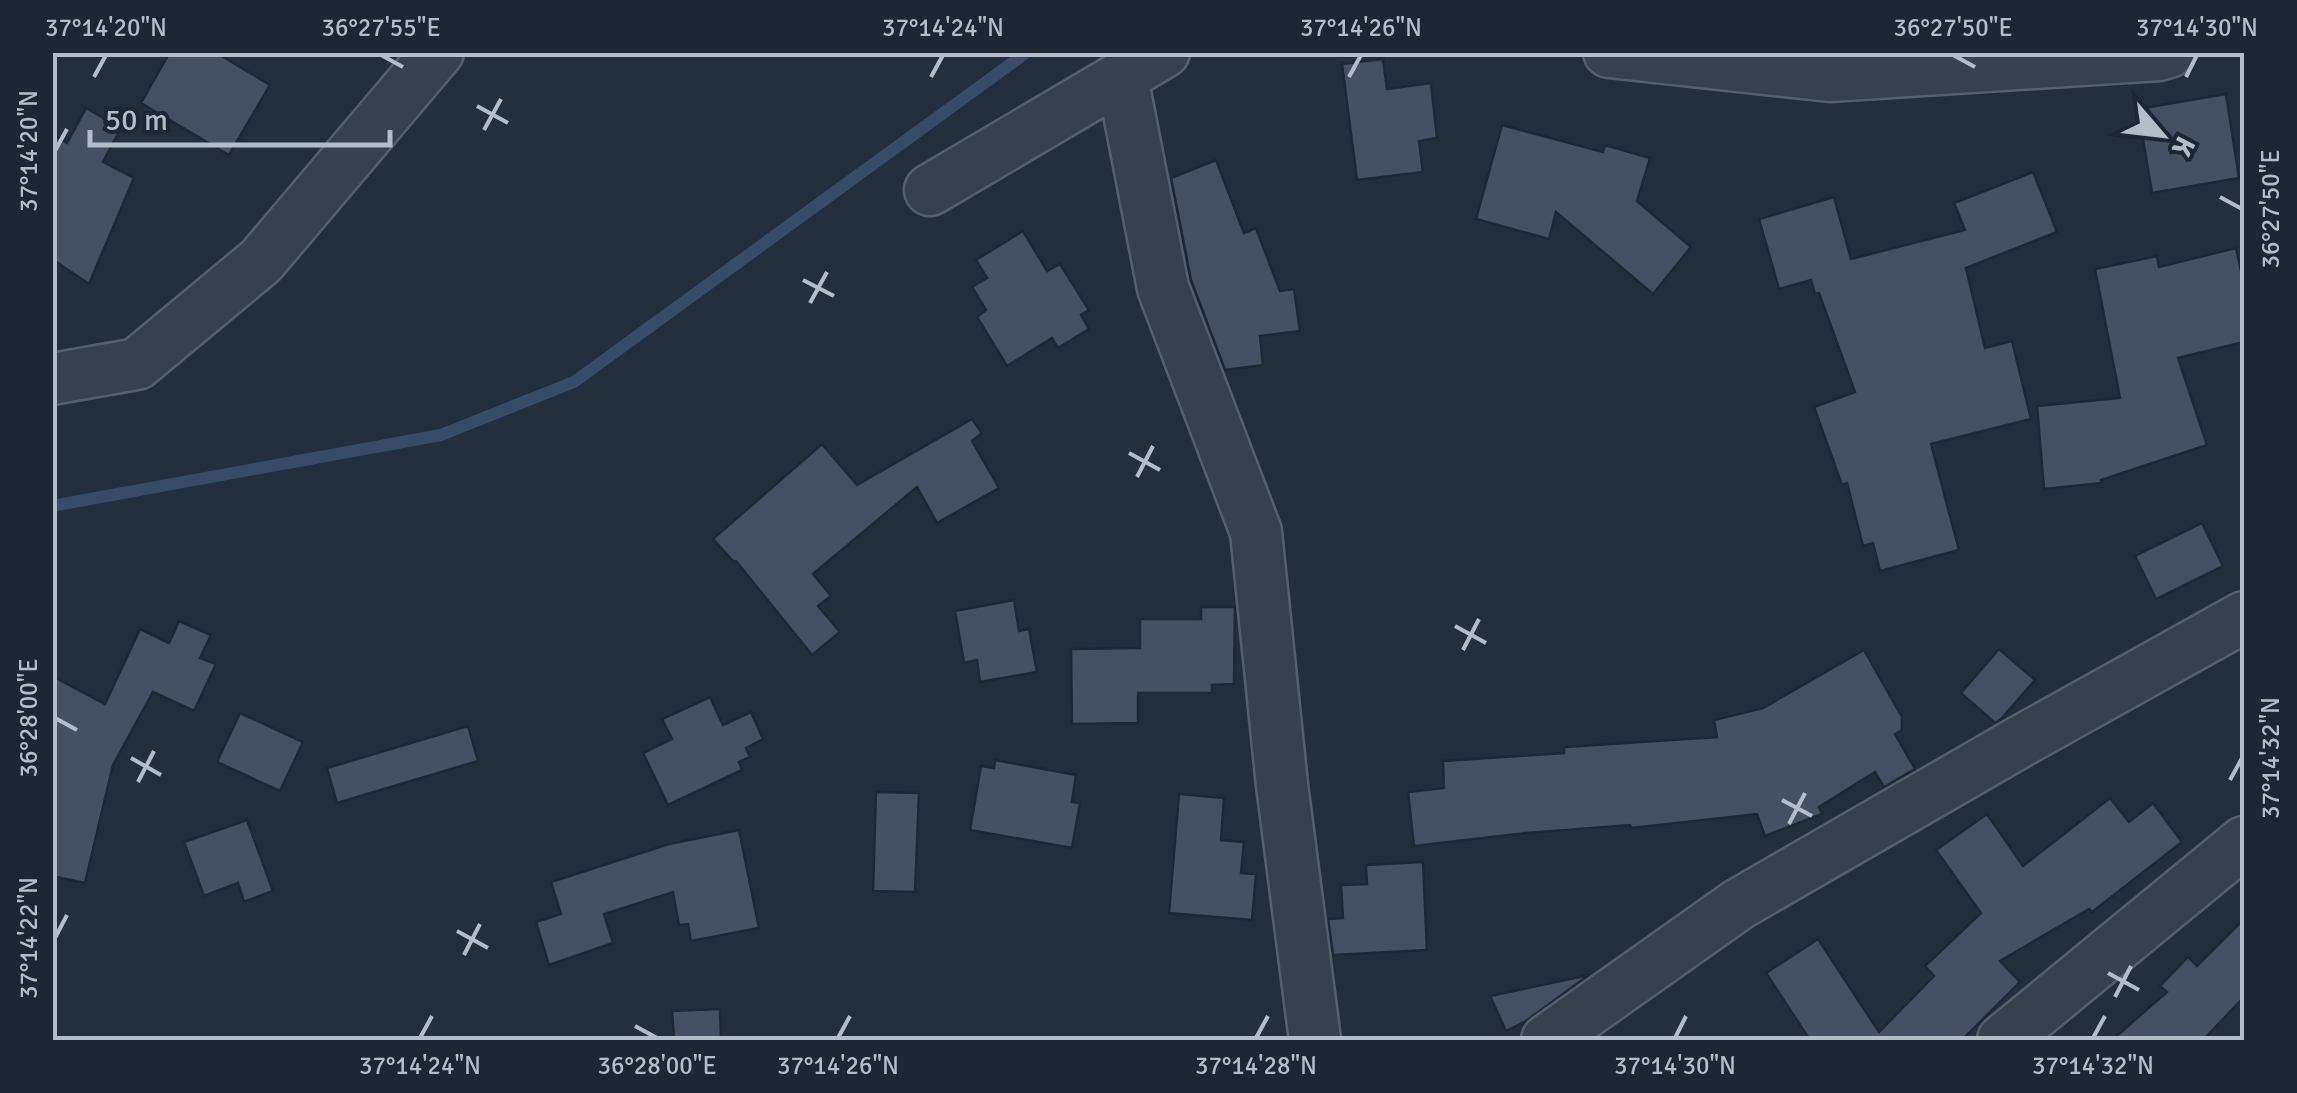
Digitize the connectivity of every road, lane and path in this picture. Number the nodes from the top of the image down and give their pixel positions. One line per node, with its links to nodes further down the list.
1 (438, 52): 7 (street)
2 (1164, 52): 5 (street)
3 (1609, 52): 4 (street)
4 (2169, 52)
5 (1122, 77): 6 (street); 10 (street)
6 (930, 190)
7 (52, 378)
8 (2244, 617): 11 (street)
9 (2244, 842): 12 (street)
10 (1315, 1040)
11 (1548, 1040)
12 (2003, 1040)

